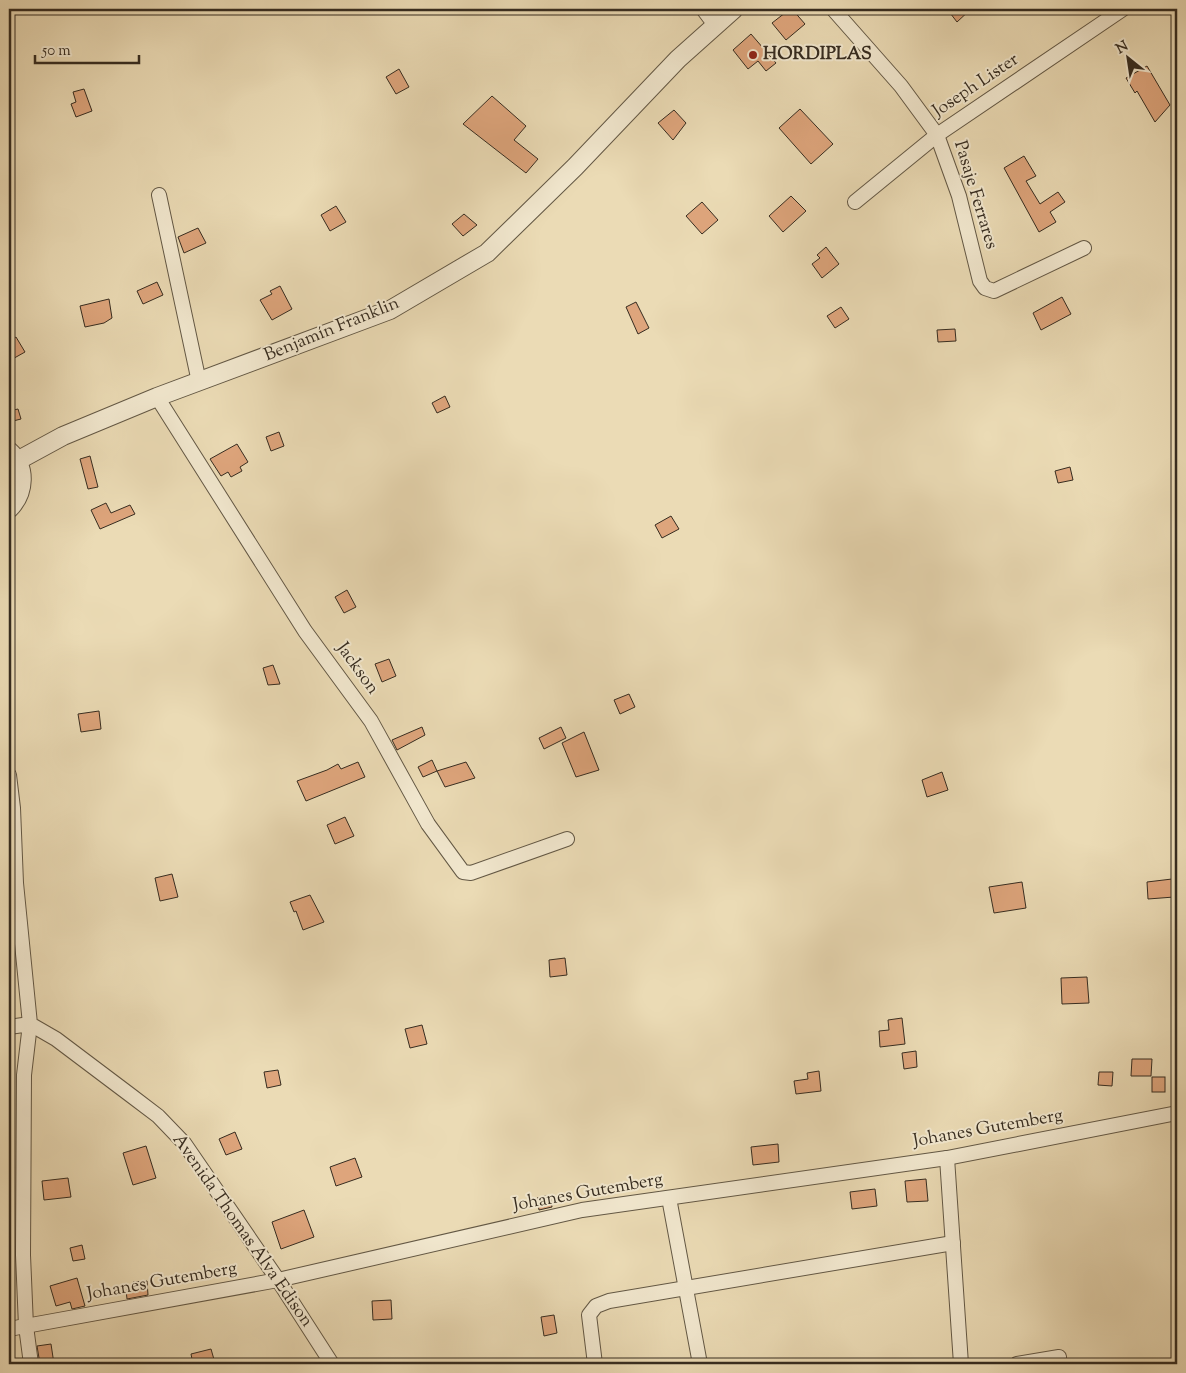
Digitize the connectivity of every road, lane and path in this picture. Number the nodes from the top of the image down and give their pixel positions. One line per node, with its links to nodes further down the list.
1 (703, 9): 5 (street)
2 (734, 9): 5 (street, Benjamín Franklin)
3 (833, 9): 6 (street, Pasaje Ferrares)
4 (1123, 9): 6 (street, Joseph Lister)
5 (715, 25): 10 (street, Benjamín Franklin)
6 (937, 135): 8 (street, Joseph Lister); 9 (street, Pasaje Ferrares)
7 (159, 194): 10 (street)
8 (855, 202)
9 (1084, 248)
10 (199, 382): 11 (street, Benjamín Franklin)
11 (157, 397): 12 (street, Benjamín Franklin); 15 (street, Jackson)
12 (13, 456): 13 (street)
13 (9, 509)
14 (9, 774): 16 (street)
15 (567, 838)
16 (30, 1024): 17 (street); 22 (street, Avenida Thomas Alva Edison); 24 (street)
17 (9, 1027)
18 (1177, 1113): 19 (street, Johanes Gutemberg)
19 (947, 1158): 20 (street, Johanes Gutemberg); 21 (street)
20 (669, 1198): 22 (street, Johanes Gutemberg); 23 (street)
21 (953, 1244): 23 (street); 31 (street)
22 (278, 1280): 24 (street, Johanes Gutemberg); 28 (street, Avenida Thomas Alva Edison)
23 (685, 1289): 29 (street); 30 (street)
24 (26, 1326): 25 (street, Johanes Gutemberg); 27 (street)
25 (9, 1329)
26 (1059, 1356): 32 (street)
27 (31, 1364)
28 (332, 1364)
29 (595, 1364)
30 (700, 1364)
31 (961, 1364)
32 (1017, 1364)

